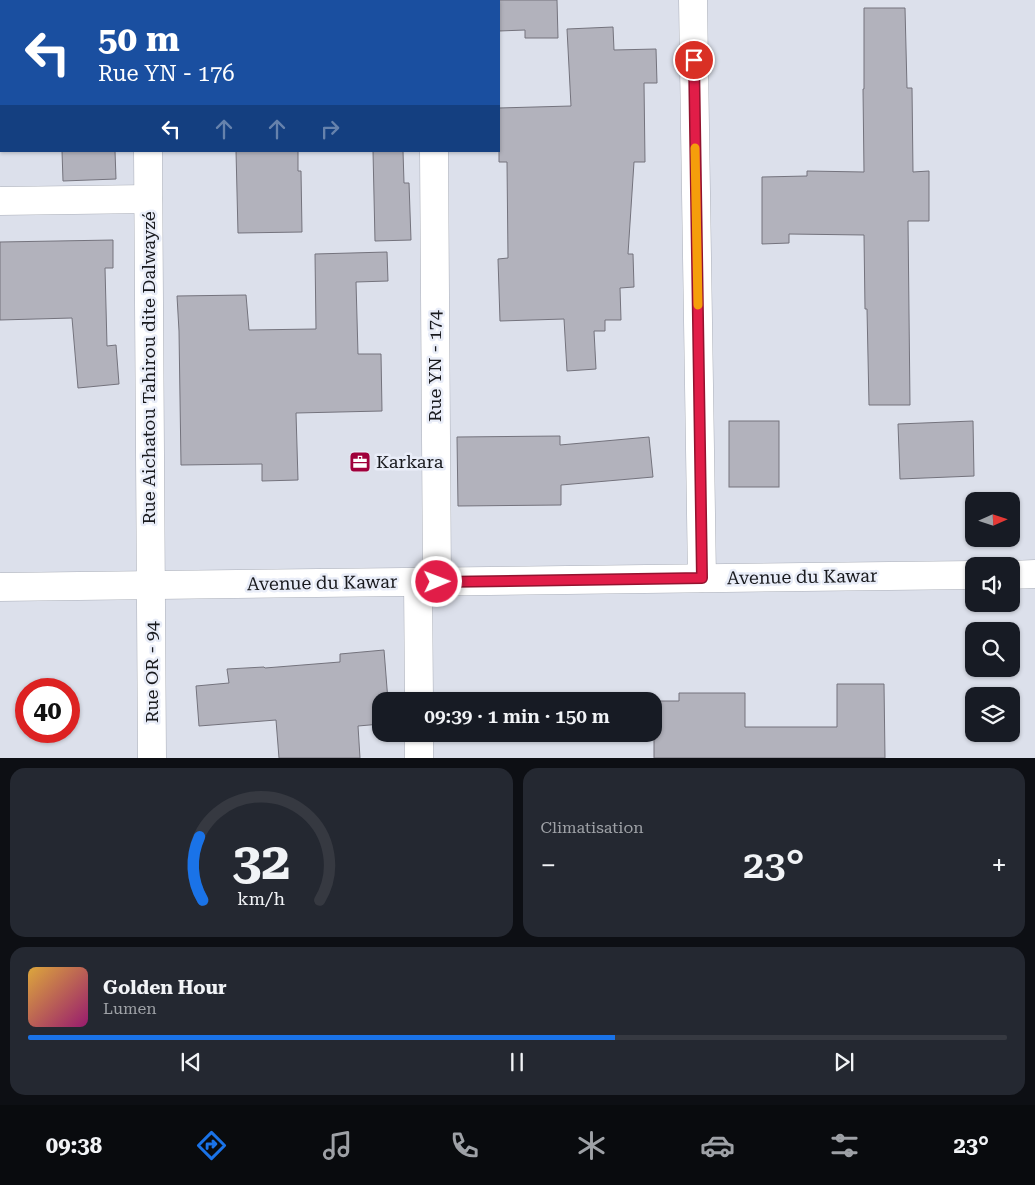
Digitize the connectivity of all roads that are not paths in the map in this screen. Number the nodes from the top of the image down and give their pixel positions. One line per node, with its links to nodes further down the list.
1 (693, 0): 9 (street)
2 (148, 152): 4 (street, Rue Aichatou Tahirou dite Dalwayzé)
3 (434, 152): 10 (street, Rue YN - 174)
4 (148, 199): 5 (street); 11 (street, Rue Aichatou Tahirou dite Dalwayzé)
5 (0, 201)
6 (1035, 574): 8 (street)
7 (965, 575): 9 (street, Avenue du Kawar)
8 (1020, 575)
9 (702, 578): 10 (street, Avenue du Kawar)
10 (427, 582): 11 (street, Avenue du Kawar); 13 (street, Rue YN - 174)
11 (151, 586): 12 (street, Avenue du Kawar); 15 (street, Rue OR - 94)
12 (0, 587)
13 (419, 692)
14 (419, 742): 16 (street)
15 (152, 758)
16 (419, 758)

